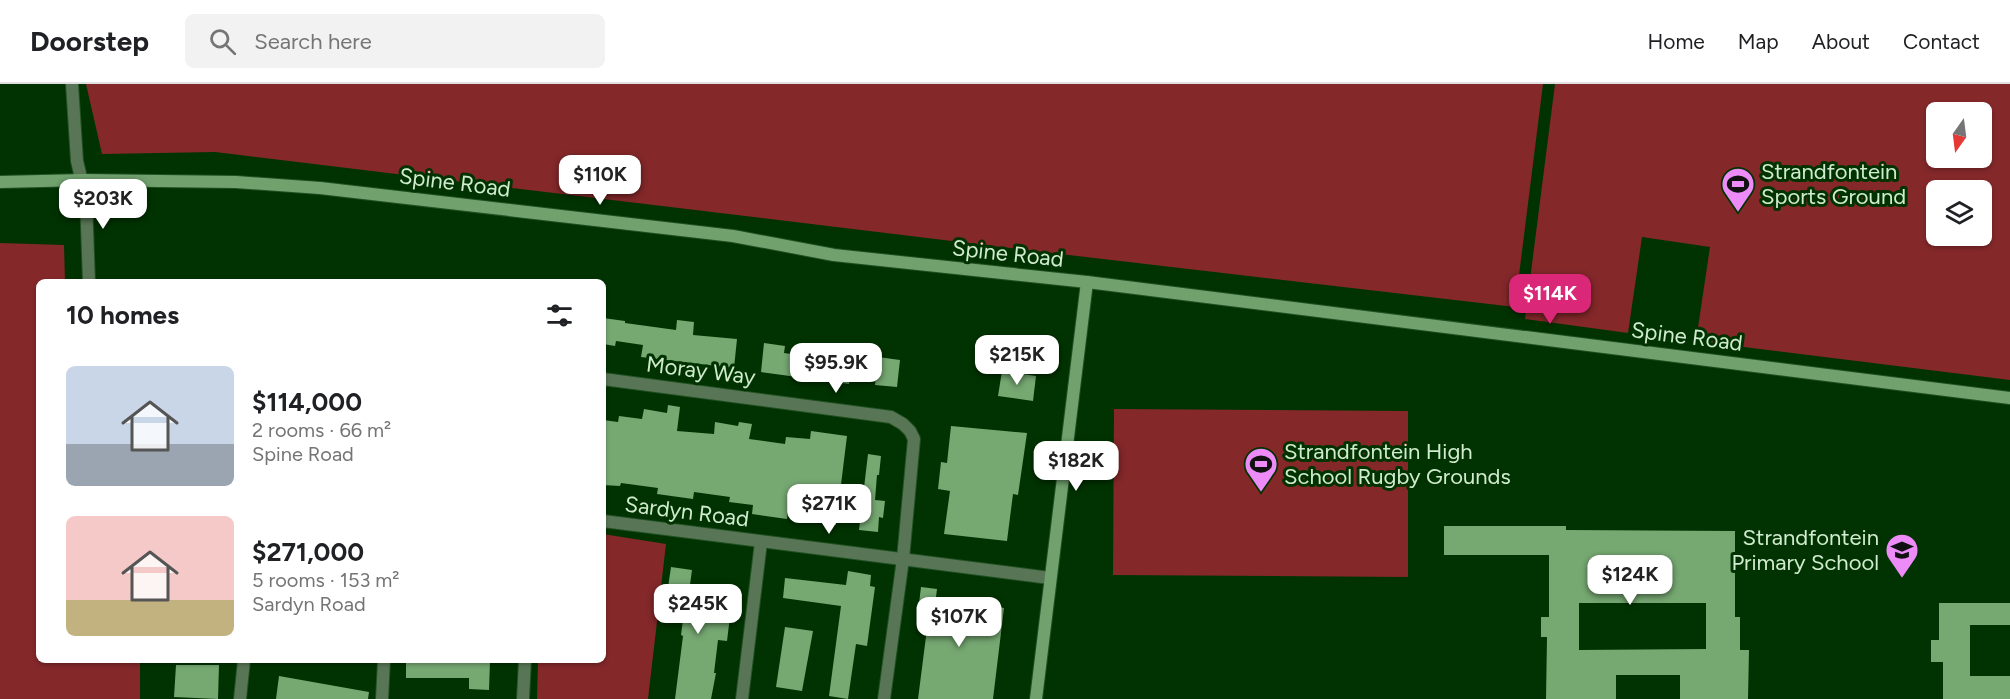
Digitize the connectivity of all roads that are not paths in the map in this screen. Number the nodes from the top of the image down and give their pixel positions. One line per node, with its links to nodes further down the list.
1 (72, 84): 2 (street)
2 (82, 180): 3 (main road, Spine Road); 4 (street); 5 (main road, Spine Road)
3 (0, 182)
4 (89, 279)
5 (1087, 282): 7 (main road, Spine Road); 11 (main road)
6 (606, 379): 10 (street, Moray Way)
7 (2010, 398)
8 (606, 521): 9 (street, Sardyn Road)
9 (761, 542): 10 (street, Sardyn Road); 18 (street)
10 (903, 559): 11 (street, Sardyn Road); 19 (street, Moray Way)
11 (1050, 578): 20 (main road)
12 (243, 663): 15 (street)
13 (384, 663): 16 (street)
14 (525, 663): 17 (street)
15 (240, 699)
16 (382, 699)
17 (523, 699)
18 (742, 699)
19 (884, 699)
20 (1036, 699)

